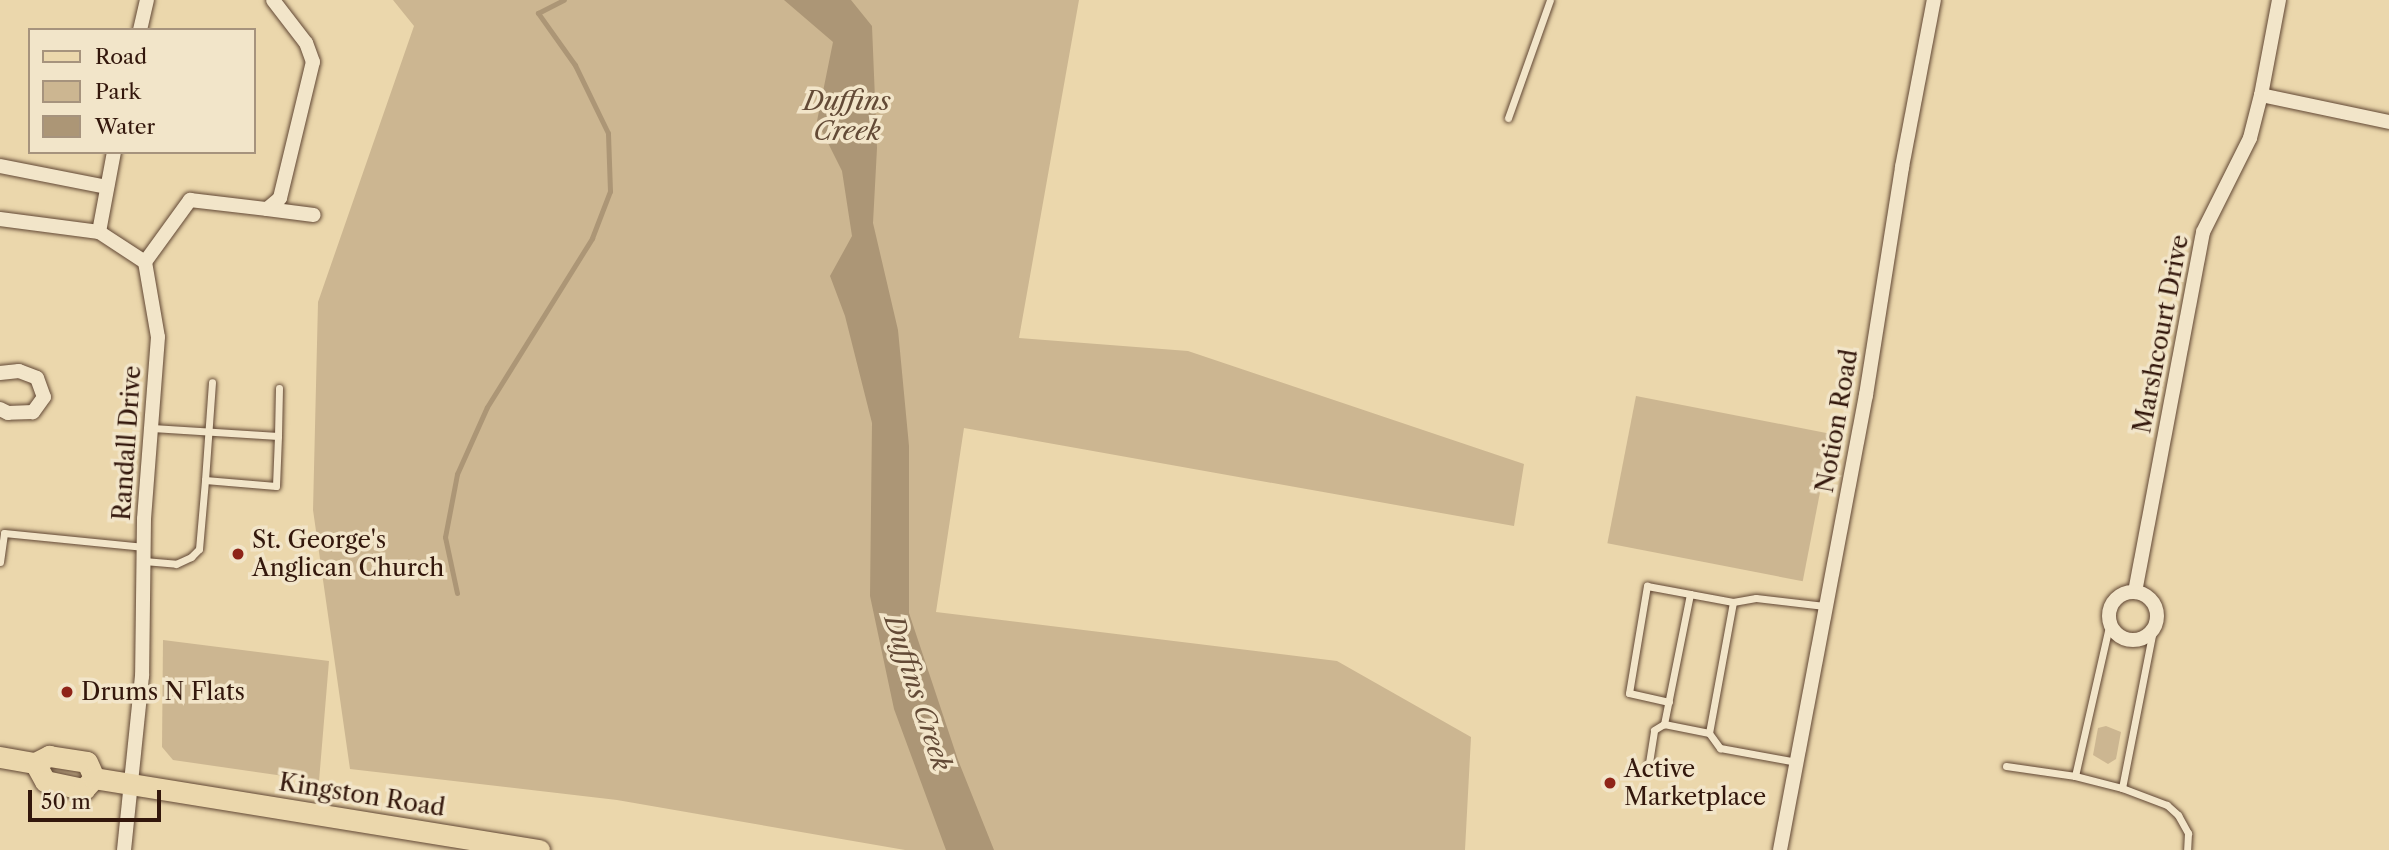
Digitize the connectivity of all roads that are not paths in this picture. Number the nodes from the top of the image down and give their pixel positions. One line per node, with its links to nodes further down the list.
1 (146, 0): 6 (street)
2 (273, 0): 13 (street)
3 (1550, 0): 8 (lane)
4 (1934, 0): 31 (street, Notion Road)
5 (2279, 0): 7 (street, Marshcourt Drive)
6 (140, 28)
7 (2261, 95): 9 (street); 28 (street, Marshcourt Drive)
8 (1508, 118)
9 (2389, 122)
10 (114, 154): 12 (street)
11 (0, 166): 12 (street)
12 (107, 187): 16 (street)
13 (267, 209): 14 (street); 17 (street)
14 (314, 215)
15 (0, 219): 16 (street)
16 (99, 232): 17 (street)
17 (145, 262): 22 (street, Randall Drive)
18 (0, 373): 21 (street)
19 (212, 382): 23 (lane)
20 (279, 388): 24 (lane)
21 (0, 409)
22 (151, 428): 23 (lane); 26 (street, Randall Drive)
23 (209, 432): 24 (lane); 25 (lane)
24 (278, 436): 25 (lane)
25 (205, 480): 26 (lane)
26 (144, 554): 27 (lane); 42 (street, Randall Drive)
27 (0, 562)
28 (2135, 592): 32 (street); 33 (street)
29 (1690, 594): 30 (lane); 34 (lane); 34 (lane)
30 (1733, 602): 31 (lane); 36 (lane)
31 (1826, 607): 38 (street, Notion Road)
32 (2109, 622): 33 (street); 41 (lane)
33 (2153, 631): 43 (lane)
34 (1669, 702): 35 (lane)
35 (1664, 724): 36 (lane); 40 (lane)
36 (1709, 733): 38 (lane)
37 (0, 757): 42 (main road, Kingston Road)
38 (1797, 762): 46 (street, Notion Road)
39 (2007, 766): 41 (lane)
40 (1648, 769)
41 (2075, 776): 43 (lane)
42 (132, 782): 44 (street, Randall Drive); 45 (main road, Kingston Road)
43 (2122, 788): 47 (lane)
44 (124, 850)
45 (539, 850)
46 (1780, 850)
47 (2186, 850)

